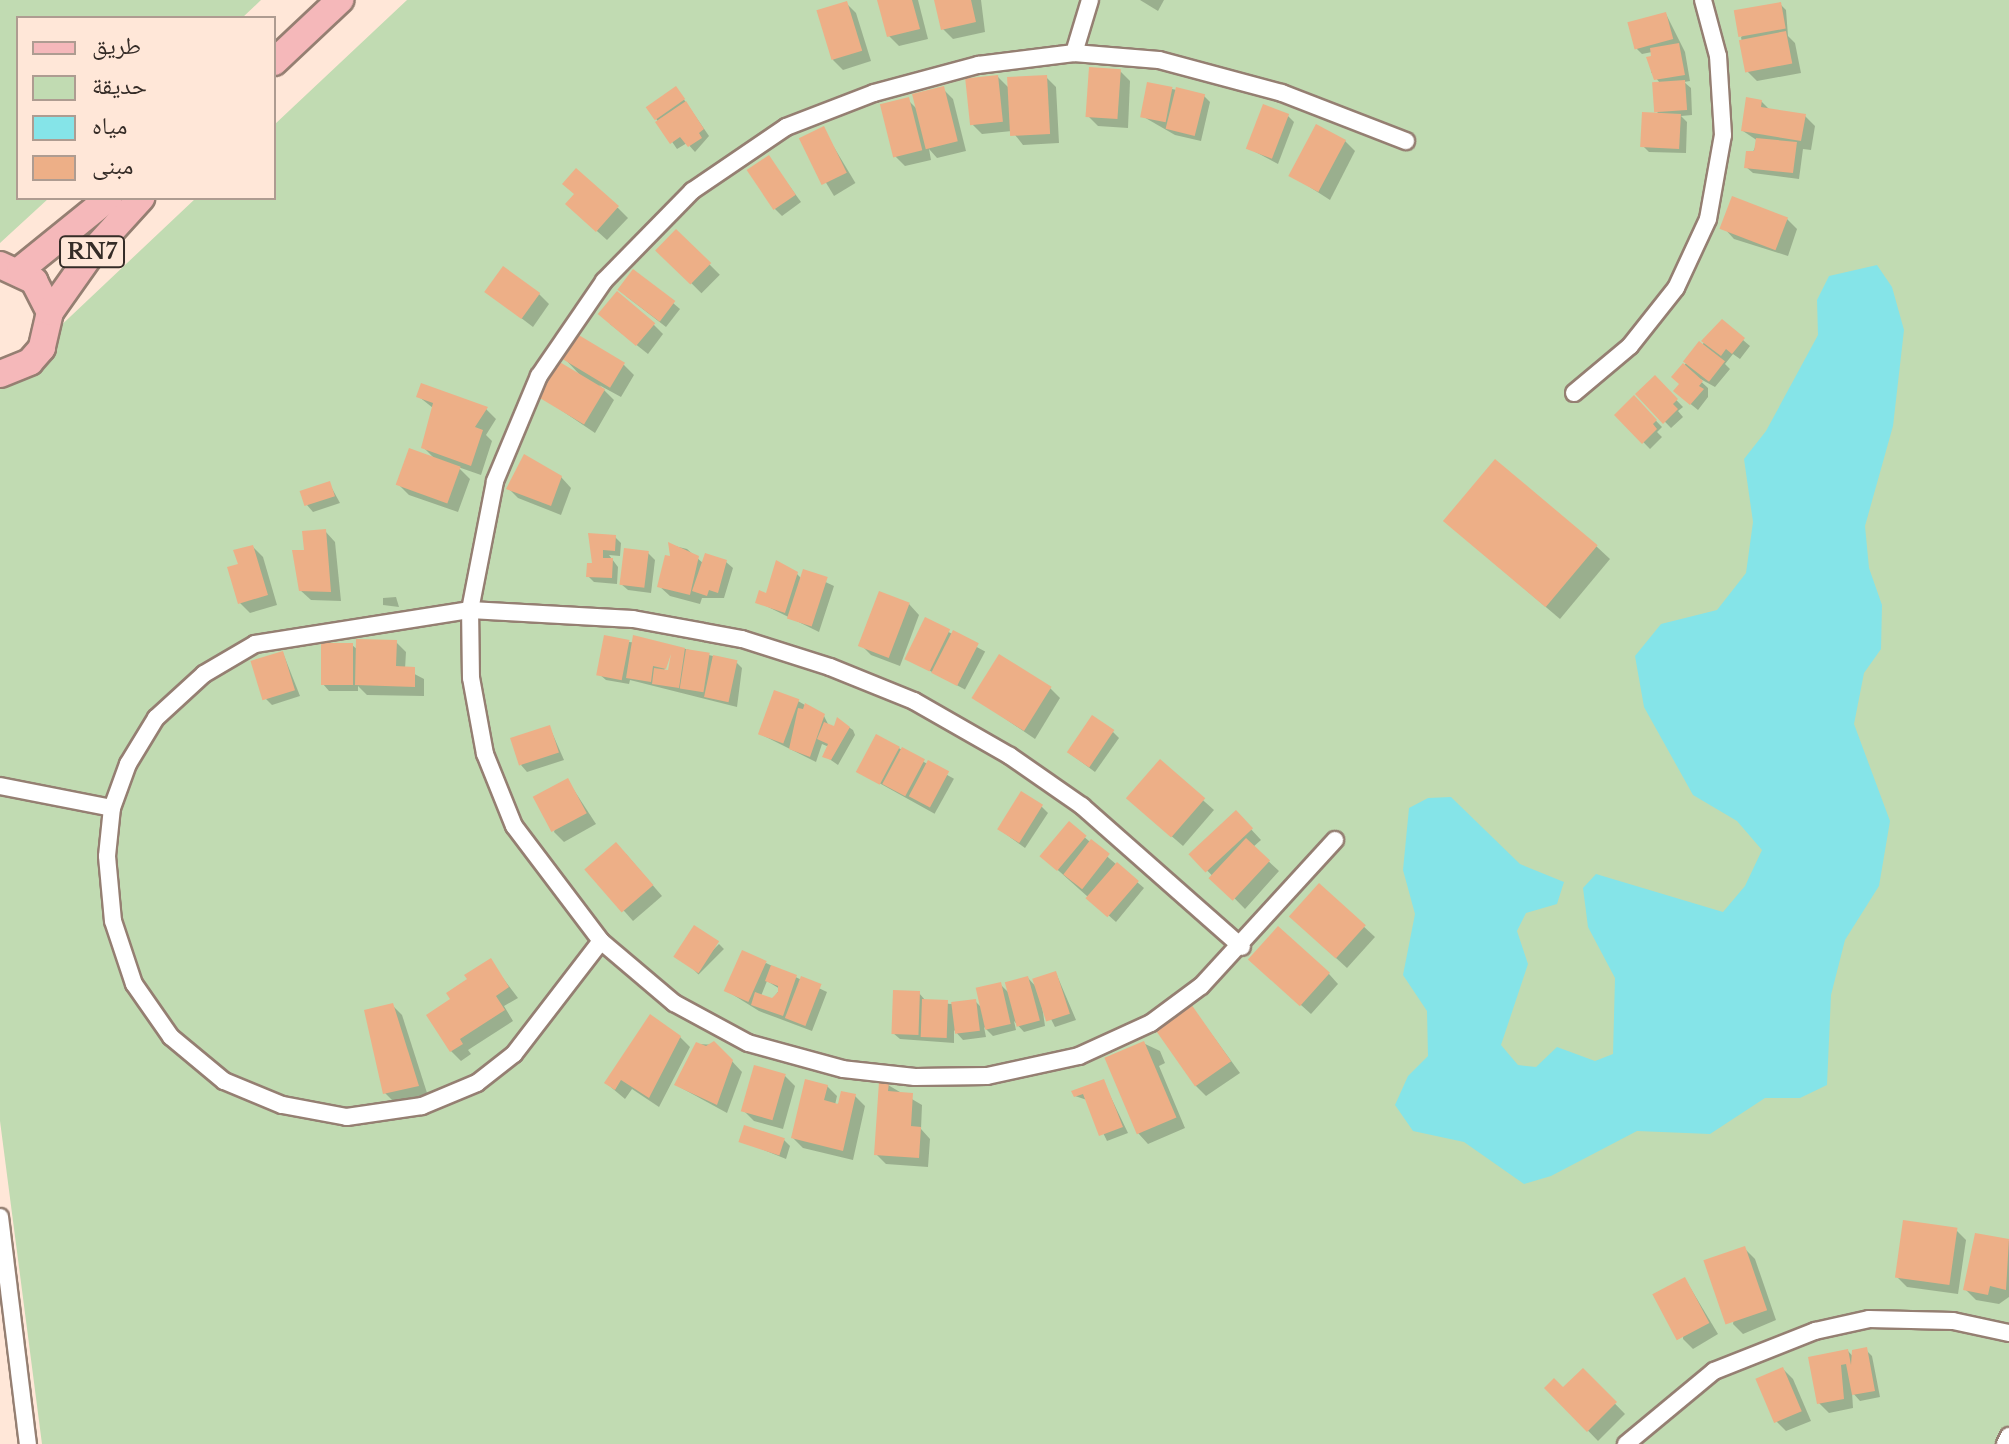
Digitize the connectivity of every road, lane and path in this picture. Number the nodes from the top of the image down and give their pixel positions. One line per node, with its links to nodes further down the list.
1 (340, 0): 5 (main road)
2 (1090, 0): 4 (street)
3 (1703, 0): 12 (street)
4 (1074, 53): 6 (street); 13 (street)
5 (276, 60)
6 (1406, 141)
7 (106, 200): 9 (main road, RN7)
8 (139, 200): 10 (main road, RN7)
9 (10, 268): 10 (main road, RN7)
10 (50, 312): 11 (main road, RN7)
11 (0, 374)
12 (1574, 393)
13 (470, 610): 15 (street); 17 (street); 18 (street)
14 (0, 786): 15 (street)
15 (112, 808): 17 (street)
16 (1335, 840): 18 (street)
17 (601, 941): 18 (street)
18 (1242, 947)
19 (0, 1217): 22 (street)
20 (2009, 1333): 23 (street)
21 (2009, 1436): 24 (street)
22 (28, 1444)
23 (1626, 1444)
24 (2005, 1444)

